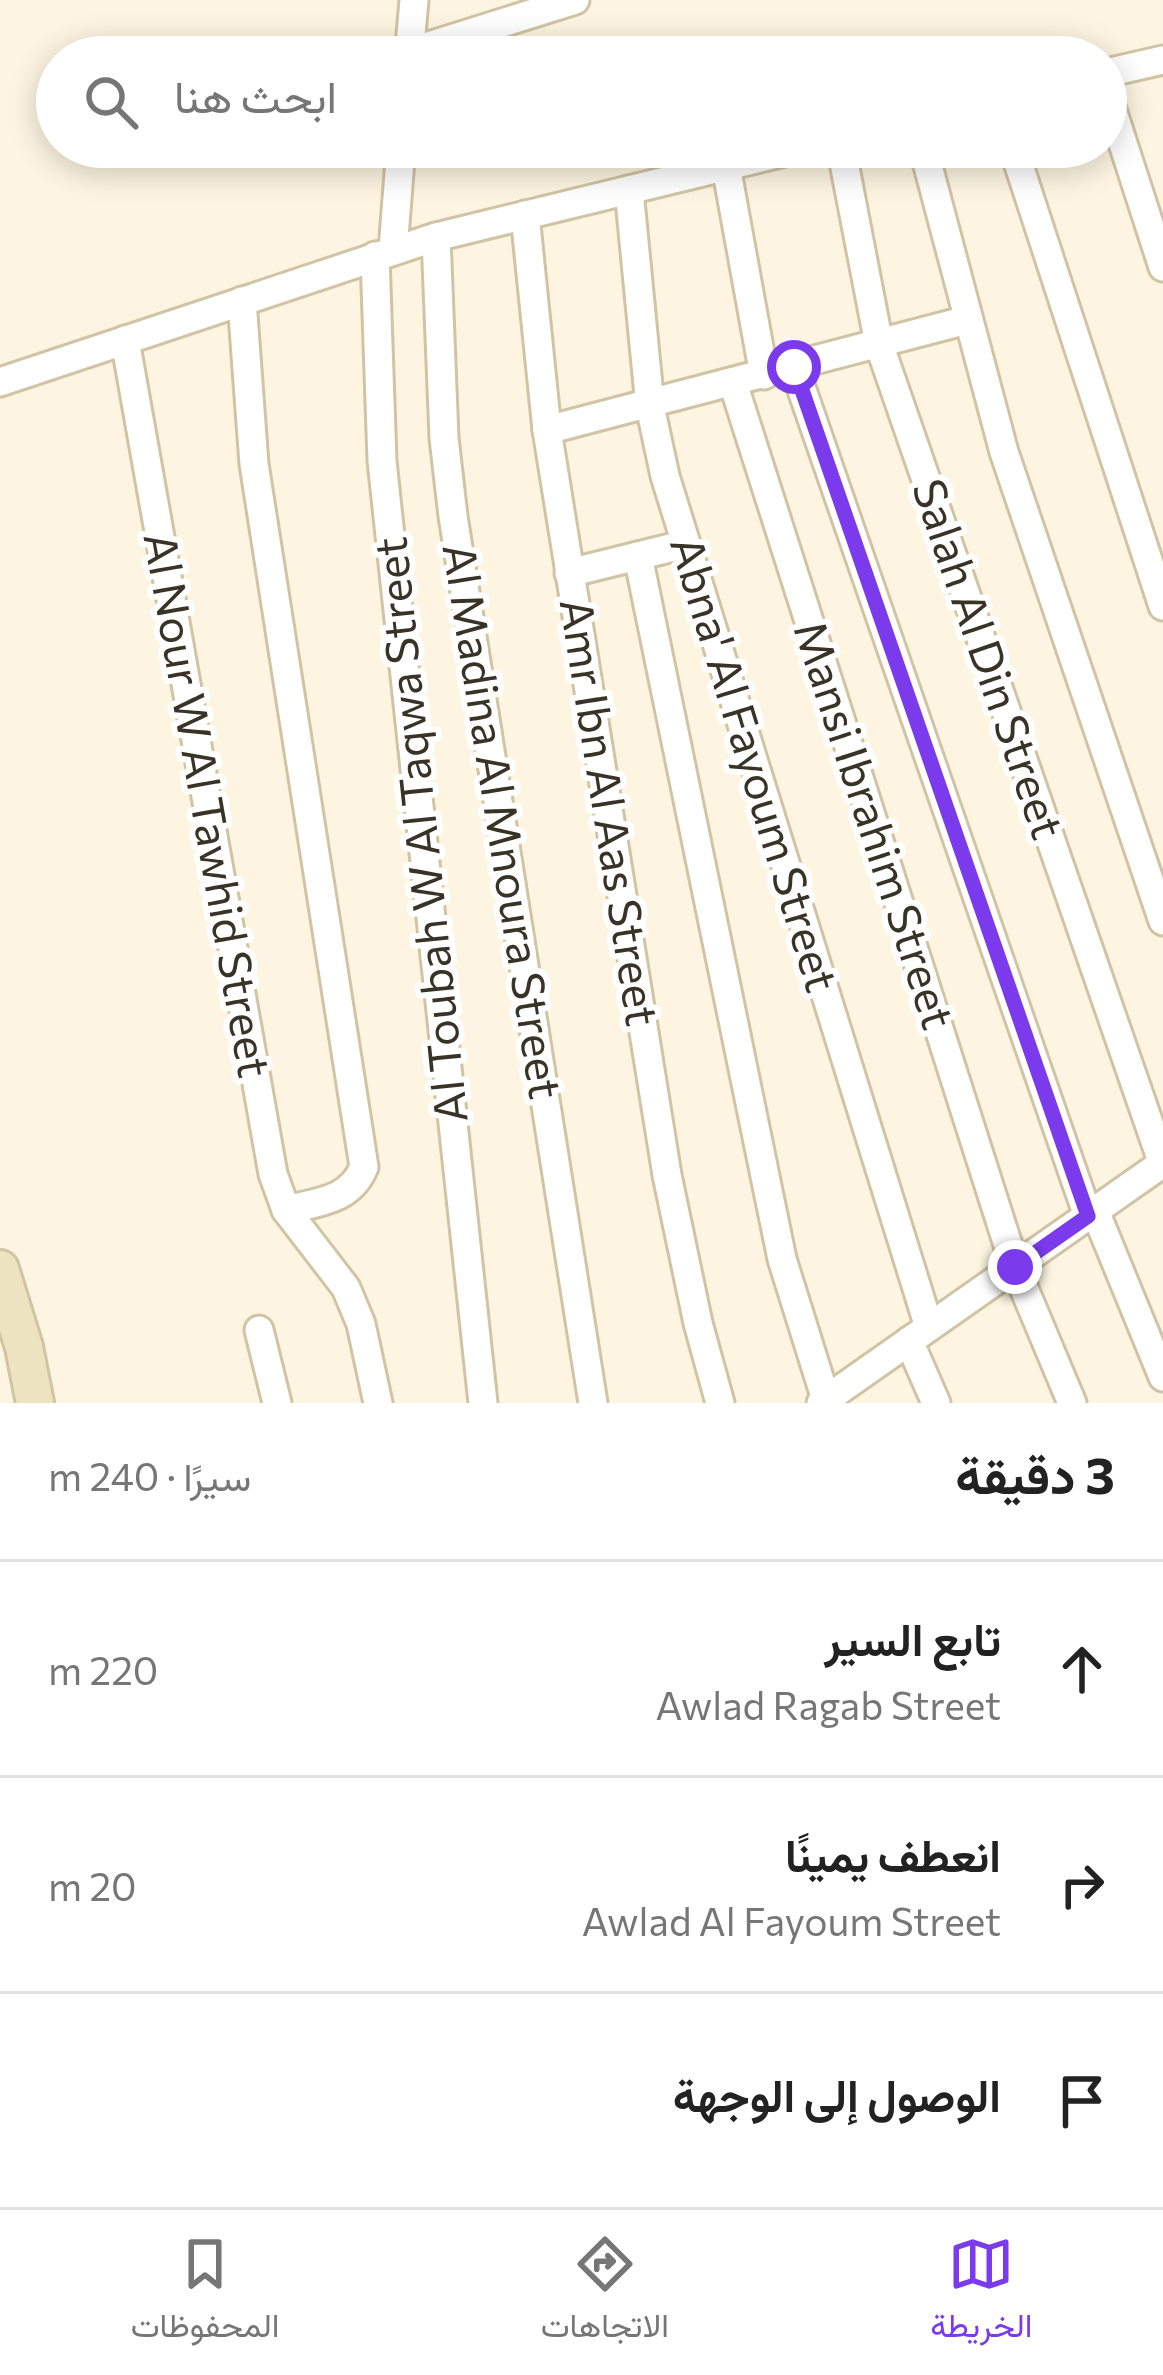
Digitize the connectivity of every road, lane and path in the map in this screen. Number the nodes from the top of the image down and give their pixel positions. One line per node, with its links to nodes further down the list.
1 (414, 0): 3 (street)
2 (574, 0): 4 (street)
3 (411, 36)
4 (464, 36)
5 (1163, 60): 6 (street)
6 (1127, 69)
7 (1127, 156): 18 (street)
8 (398, 168): 17 (street, Al Toubah W Al Taqwa Street)
9 (718, 168): 14 (street)
10 (726, 168): 24 (street)
11 (845, 168): 22 (street, Salah Al Din Street)
12 (928, 168): 20 (street)
13 (1020, 168): 32 (street)
14 (629, 190): 15 (street); 27 (street, Abna' Al Fayoum Street)
15 (525, 215): 16 (street); 28 (street, Amr Ibn Al Aas Street)
16 (436, 237): 17 (street); 47 (street, Al Madina Al Mnoura Street)
17 (384, 253): 19 (street); 46 (street, Al Toubah W Al Taqwa Street)
18 (1163, 267)
19 (242, 301): 21 (street); 35 (street)
20 (967, 320): 22 (street); 33 (street)
21 (125, 340): 25 (street); 35 (street, Al Nour W Al Tawhid Street)
22 (880, 344): 23 (street); 34 (street, Salah Al Din Street)
23 (794, 367): 24 (street); 36 (street)
24 (764, 375): 26 (street)
25 (0, 382)
26 (733, 383): 27 (street); 37 (street, Mansi Ibrahim Street)
27 (650, 406): 28 (street); 29 (street, Abna' Al Fayoum Street)
28 (547, 430): 31 (street, Amr Ibn Al Aas Street)
29 (686, 544): 30 (street); 40 (street, Abna' Al Fayoum Street)
30 (638, 556): 31 (street); 42 (street)
31 (569, 573): 48 (street, Amr Ibn Al Aas Street)
32 (1163, 606)
33 (1163, 921)
34 (1163, 1163): 36 (street)
35 (286, 1210): 45 (street, Al Nour W Al Tawhid Street)
36 (1091, 1213): 37 (street); 41 (street)
37 (1015, 1267): 40 (street); 50 (street, Mansi Ibrahim Street)
38 (0, 1270): 43 (main road)
39 (259, 1330): 44 (street)
40 (919, 1334): 42 (street); 49 (street, Abna' Al Fayoum Street)
41 (1163, 1377)
42 (825, 1402)
43 (35, 1403)
44 (277, 1403)
45 (378, 1403)
46 (482, 1403)
47 (593, 1403)
48 (720, 1403)
49 (936, 1403)
50 (1072, 1403)

